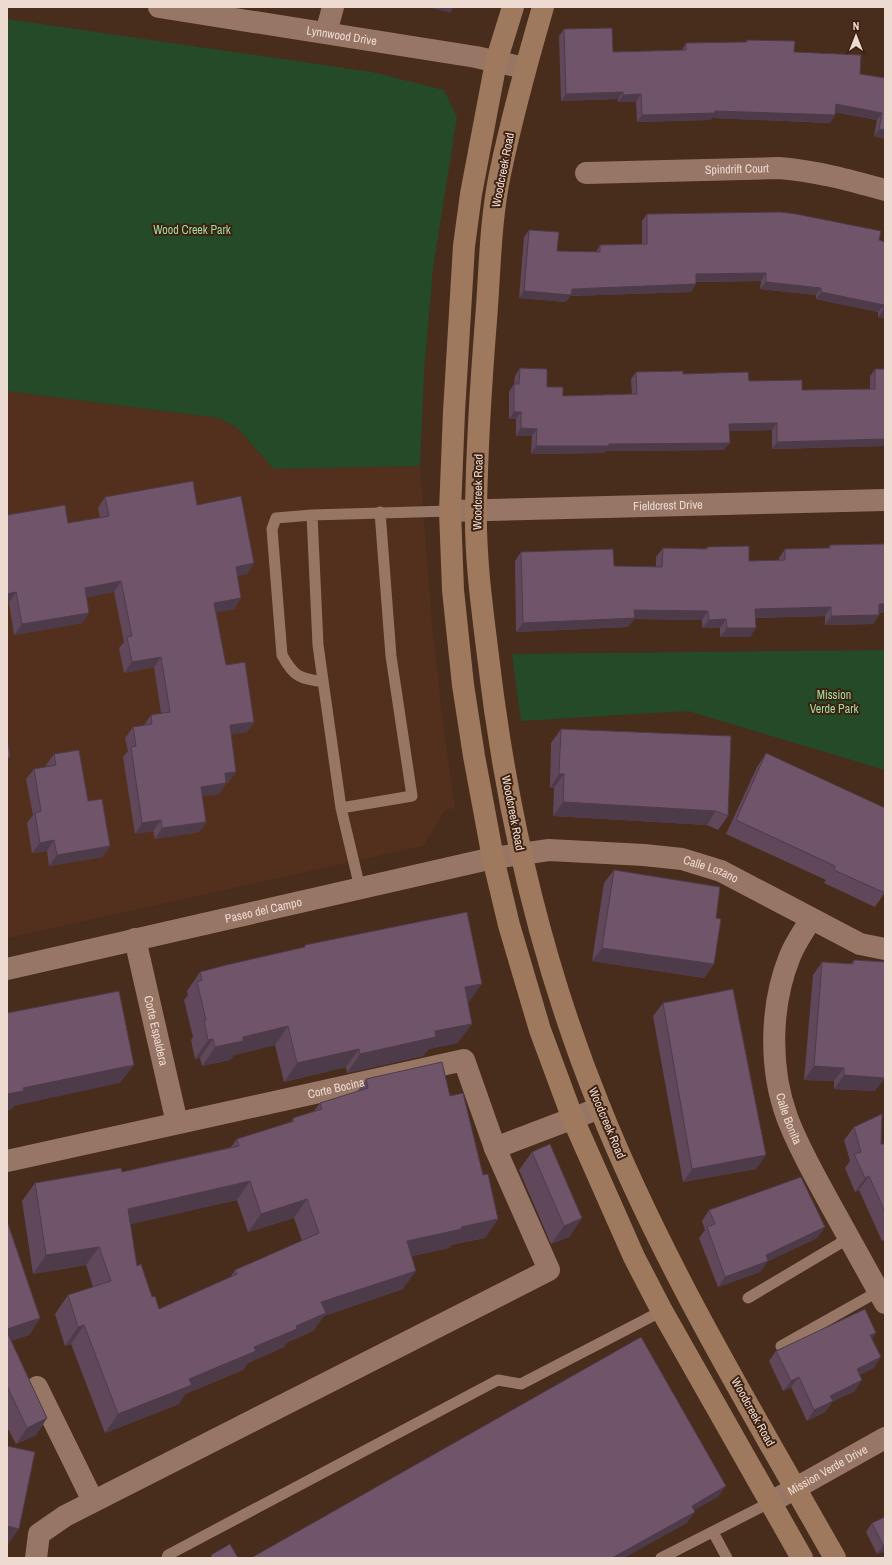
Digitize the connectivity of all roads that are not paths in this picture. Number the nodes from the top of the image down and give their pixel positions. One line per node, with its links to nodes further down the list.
1 (159, 7): 5 (street, Lynnwood Drive)
2 (334, 7): 5 (street)
3 (513, 7): 6 (main road)
4 (543, 7): 7 (main road, Woodcreek Road)
5 (326, 33): 6 (street, Lynnwood Drive)
6 (496, 62): 7 (street, Lynnwood Drive); 12 (main road)
7 (525, 68): 11 (main road, Woodcreek Road)
8 (586, 173): 9 (street, Spindrift Court)
9 (885, 190)
10 (885, 500): 11 (street, Fieldcrest Drive)
11 (476, 510): 12 (street, Fieldcrest Drive); 17 (main road, Woodcreek Road)
12 (450, 511): 13 (lane); 18 (main road)
13 (380, 512): 14 (lane); 16 (lane)
14 (312, 515): 15 (lane); 15 (lane)
15 (323, 682): 16 (lane)
16 (341, 808): 19 (lane)
17 (520, 853): 18 (street, Paseo del Campo); 20 (street, Calle Lozano); 24 (main road, Woodcreek Road)
18 (493, 858): 19 (street, Paseo del Campo); 25 (main road)
19 (360, 888): 21 (street, Paseo del Campo)
20 (811, 919): 22 (street, Calle Lozano); 29 (street, Calle Bonita)
21 (135, 939): 23 (street, Paseo del Campo); 26 (street, Corte Espaldera)
22 (885, 949)
23 (7, 969)
24 (600, 1108): 25 (street); 36 (main road, Woodcreek Road)
25 (573, 1119): 27 (street); 32 (main road)
26 (177, 1123): 27 (street, Corte Bocina); 28 (street, Corte Bocina)
27 (495, 1148): 37 (street)
28 (7, 1161)
29 (849, 1238): 30 (street, Calle Bonita); 31 (lane)
30 (882, 1297): 33 (lane)
31 (748, 1298)
32 (662, 1311): 38 (main road); 41 (lane)
33 (780, 1346)
34 (37, 1387): 37 (street)
35 (885, 1438): 36 (street, Mission Verde Drive)
36 (796, 1488): 38 (street, Mission Verde Drive); 45 (main road, Woodcreek Road)
37 (93, 1501): 40 (street)
38 (771, 1502): 39 (lane); 44 (main road)
39 (713, 1532): 42 (lane); 43 (lane)
40 (36, 1558)
41 (167, 1558)
42 (661, 1558)
43 (727, 1558)
44 (802, 1558)
45 (835, 1558)

